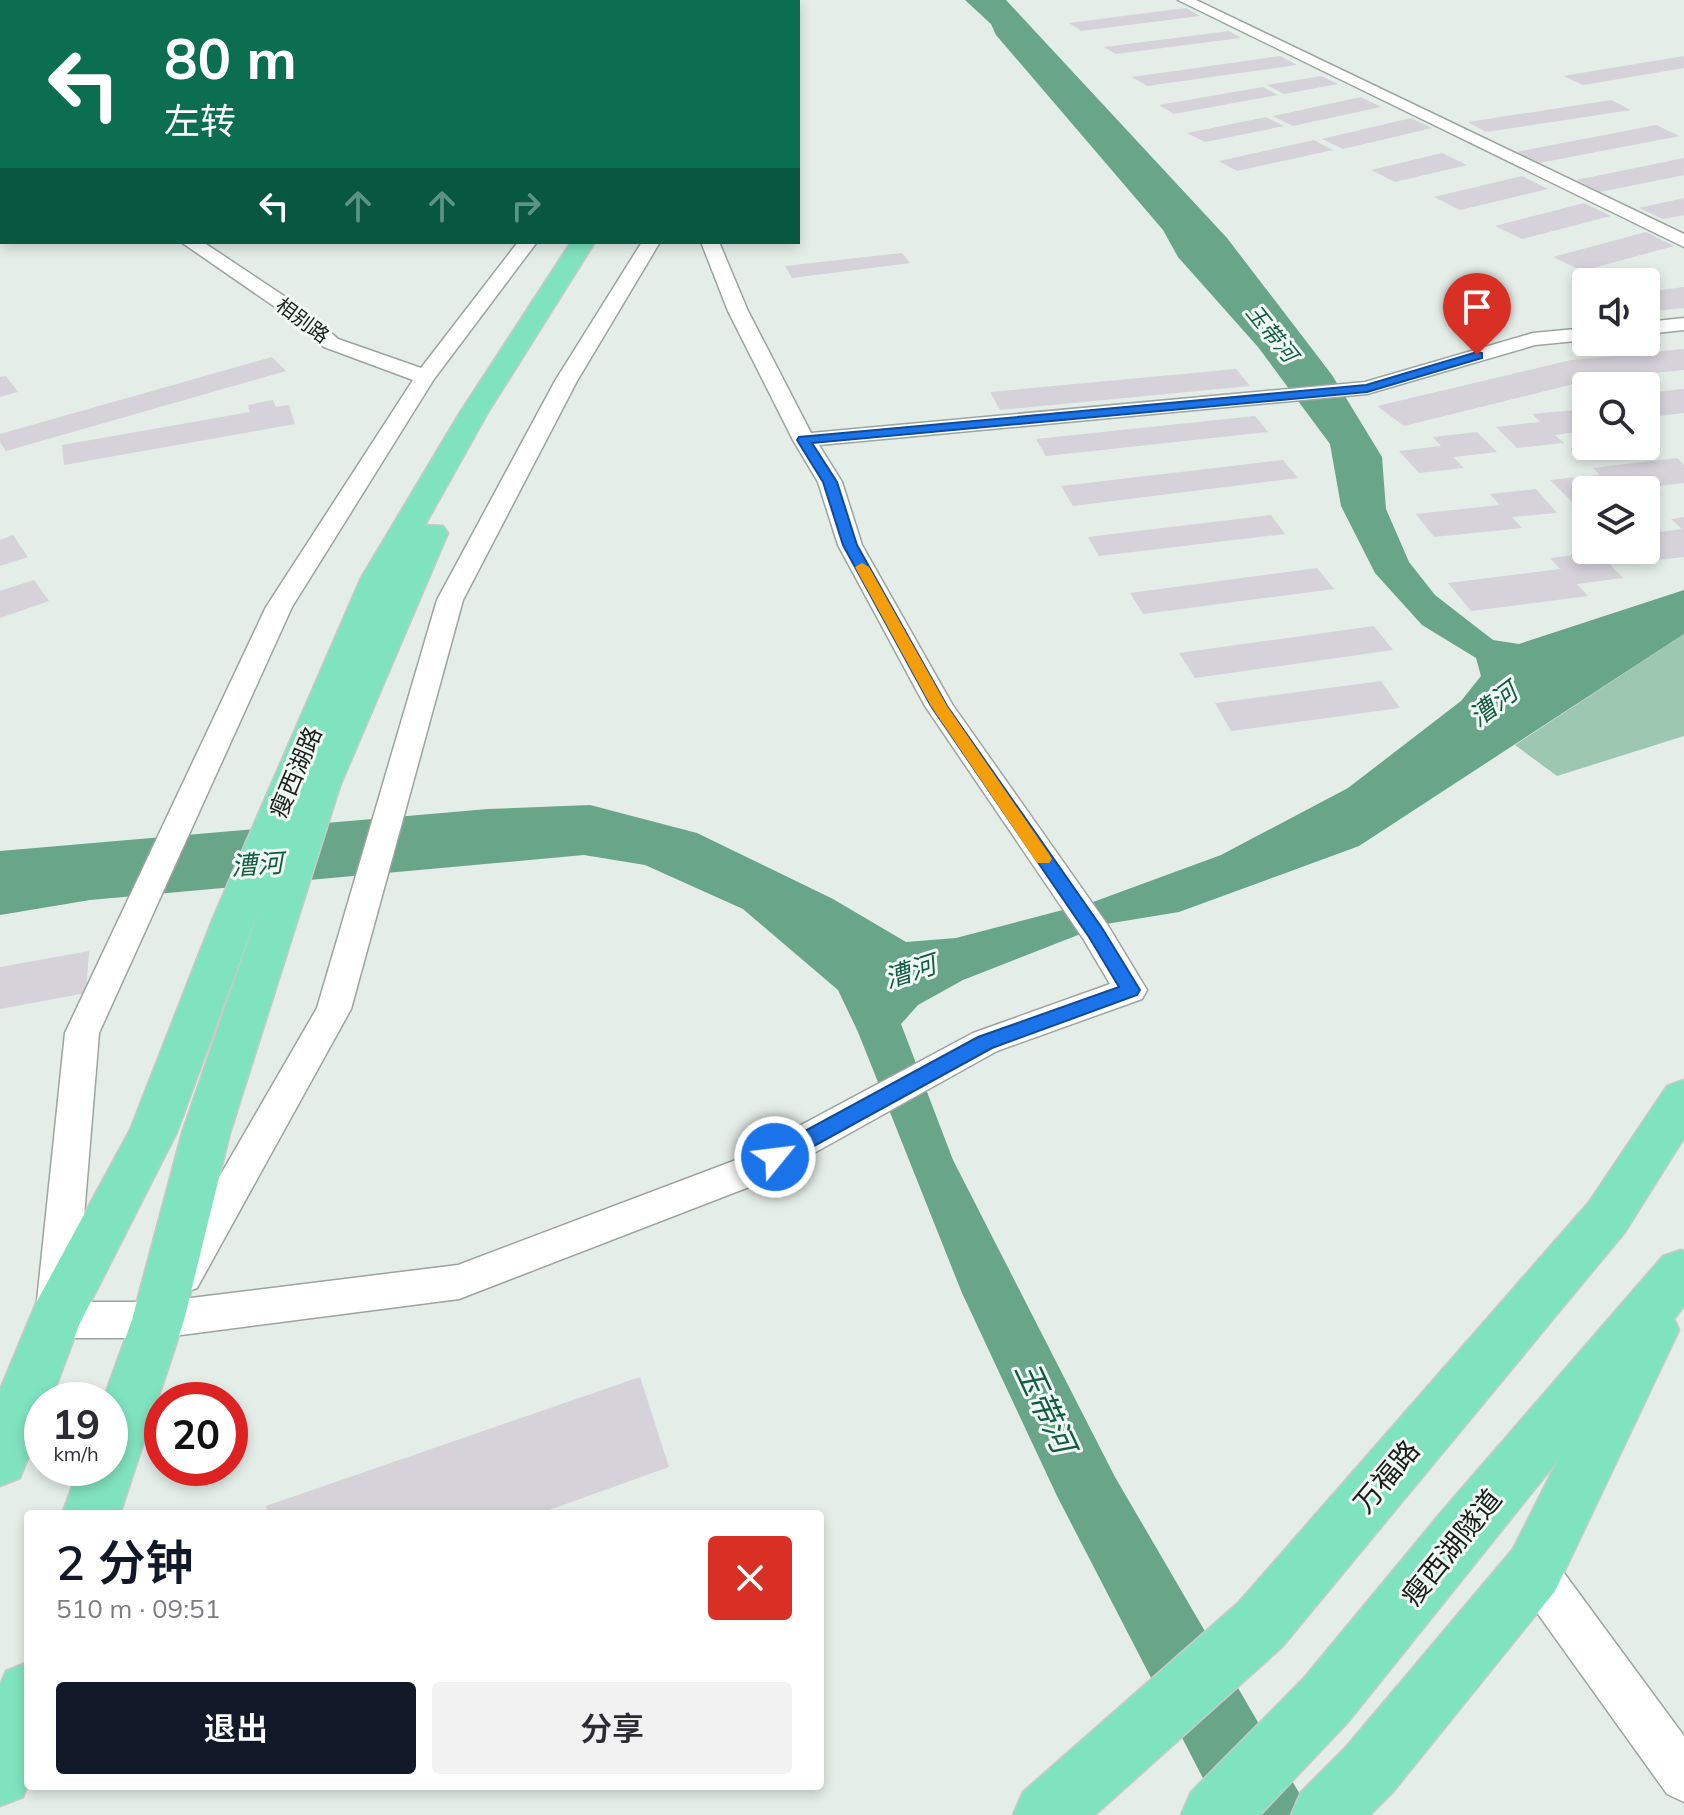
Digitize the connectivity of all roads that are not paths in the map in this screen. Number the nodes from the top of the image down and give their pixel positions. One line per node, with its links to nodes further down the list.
1 (1185, 0): 2 (street)
2 (1684, 241)
3 (193, 244): 12 (street, 相别路)
4 (526, 244): 12 (street)
5 (582, 244): 14 (main road, 瘦西湖路)
6 (601, 244): 14 (main road, 瘦西湖路)
7 (650, 244): 19 (street)
8 (711, 244): 13 (street)
9 (1684, 324): 10 (street)
10 (1660, 327)
11 (1572, 335): 13 (street)
12 (425, 377): 18 (street)
13 (804, 440): 19 (street)
14 (303, 790): 15 (main road, 瘦西湖路)
15 (257, 914): 18 (main road, 瘦西湖路); 19 (main road, 瘦西湖路)
16 (1684, 1099): 28 (main road, 万福路)
17 (1682, 1269): 24 (main road); 29 (main road, 瘦西湖隧道)
18 (55, 1320): 19 (street); 21 (main road, 瘦西湖路)
19 (158, 1320): 20 (main road, 瘦西湖路)
20 (128, 1406)
21 (0, 1459)
22 (101, 1486): 23 (main road)
23 (92, 1510)
24 (1534, 1570): 27 (street); 30 (main road)
25 (24, 1705): 26 (main road)
26 (0, 1774)
27 (1684, 1777)
28 (1057, 1807)
29 (1214, 1815)
30 (1324, 1815)

